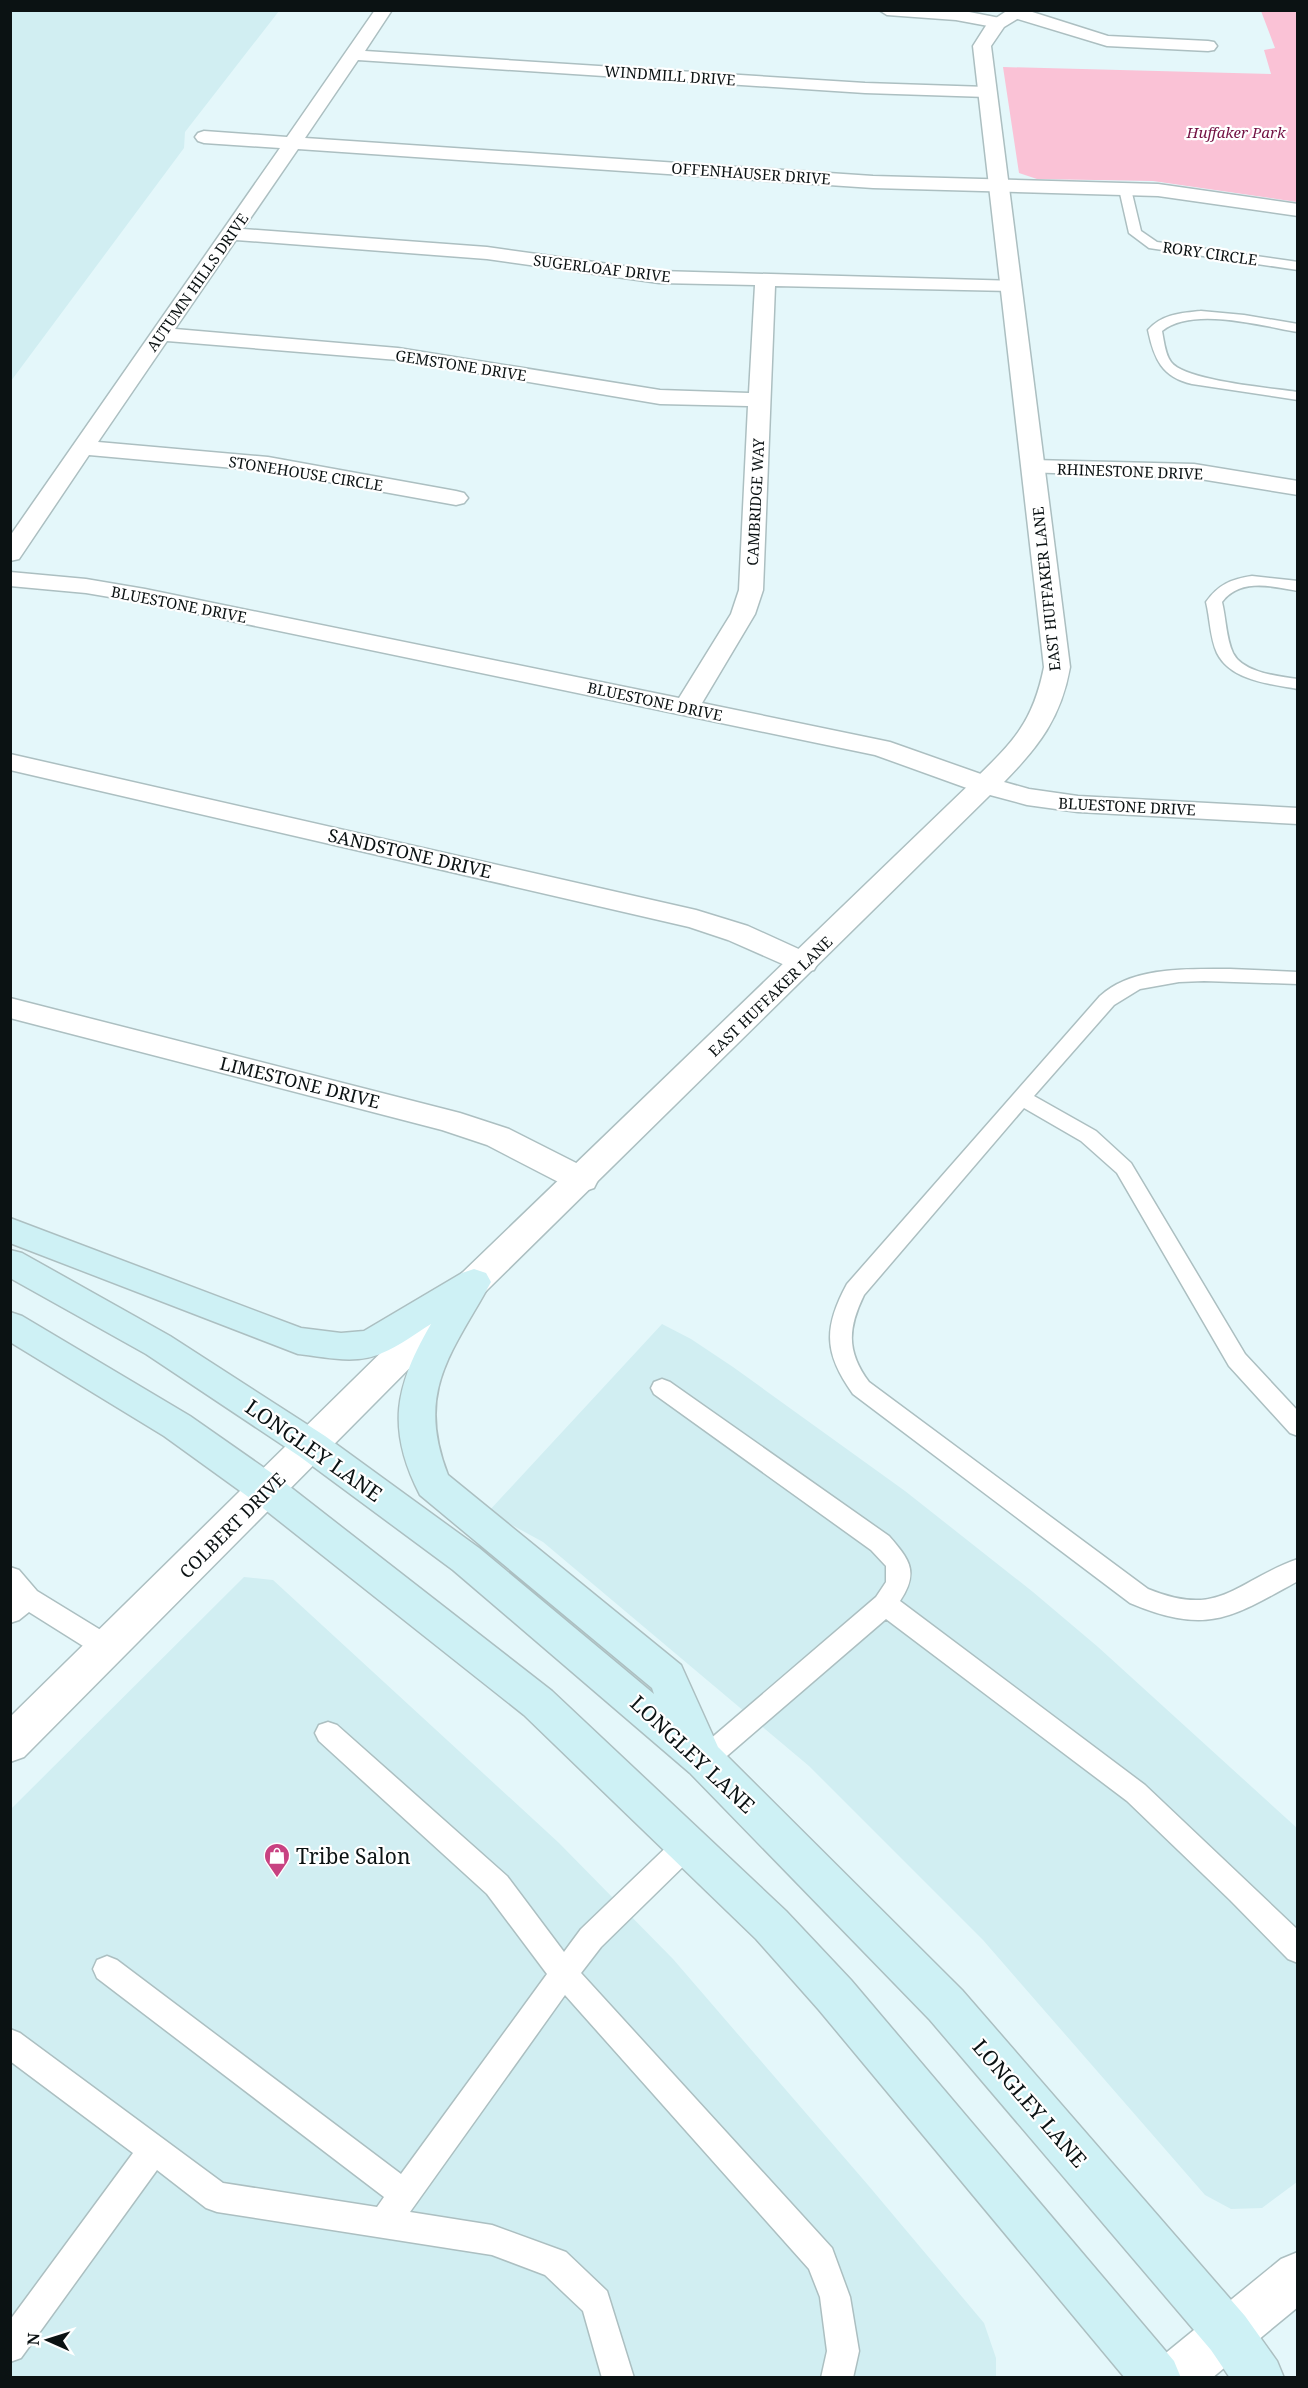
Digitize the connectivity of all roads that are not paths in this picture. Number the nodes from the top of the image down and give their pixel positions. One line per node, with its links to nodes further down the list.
1 (384, 10): 5 (street, AUTUMN HILLS DRIVE)
2 (887, 10): 3 (street)
3 (1013, 15): 4 (street); 6 (street, EAST HUFFAKER LANE)
4 (1208, 46)
5 (353, 55): 6 (street, WINDMILL DRIVE); 8 (street, AUTUMN HILLS DRIVE)
6 (987, 92): 9 (street, EAST HUFFAKER LANE)
7 (204, 137): 8 (street, OFFENHAUSER DRIVE)
8 (294, 142): 9 (street, OFFENHAUSER DRIVE); 12 (street, AUTUMN HILLS DRIVE)
9 (999, 186): 10 (street, OFFENHAUSER DRIVE); 15 (street, EAST HUFFAKER LANE)
10 (1125, 189): 11 (street, OFFENHAUSER DRIVE); 13 (lane, RORY CIRCLE)
11 (1298, 210)
12 (231, 234): 14 (street, SUGERLOAF DRIVE); 17 (street, AUTUMN HILLS DRIVE)
13 (1298, 266)
14 (765, 280): 15 (street, SUGERLOAF DRIVE); 19 (street, CAMBRIDGE WAY)
15 (1011, 285): 21 (street, EAST HUFFAKER LANE)
16 (1298, 328): 18 (lane)
17 (161, 334): 19 (street, GEMSTONE DRIVE); 20 (street, AUTUMN HILLS DRIVE)
18 (1298, 396)
19 (760, 400): 28 (street, CAMBRIDGE WAY)
20 (83, 448): 23 (street, STONEHOUSE CIRCLE); 24 (street, AUTUMN HILLS DRIVE)
21 (1033, 467): 22 (street, RHINESTONE DRIVE); 30 (street, EAST HUFFAKER LANE)
22 (1298, 488)
23 (456, 498)
24 (10, 554)
25 (10, 579): 28 (street, BLUESTONE DRIVE)
26 (1298, 586): 27 (lane)
27 (1298, 684)
28 (687, 707): 30 (street, BLUESTONE DRIVE)
29 (10, 762): 32 (street, SANDSTONE DRIVE)
30 (985, 785): 31 (street, BLUESTONE DRIVE); 32 (street, EAST HUFFAKER LANE)
31 (1298, 816)
32 (804, 963): 36 (street, EAST HUFFAKER LANE)
33 (1298, 978): 35 (lane)
34 (10, 1008): 36 (street, LIMESTONE DRIVE)
35 (1020, 1098): 42 (lane); 45 (lane)
36 (582, 1180): 39 (street, COLBERT DRIVE)
37 (10, 1230): 39 (main road)
38 (10, 1262): 43 (main road, LONGLEY LANE)
39 (474, 1282): 43 (street, COLBERT DRIVE); 52 (main road)
40 (10, 1325): 44 (main road)
41 (662, 1388): 47 (lane)
42 (1298, 1427)
43 (312, 1446): 44 (street, COLBERT DRIVE); 52 (main road, LONGLEY LANE)
44 (267, 1490): 49 (street, COLBERT DRIVE); 53 (main road)
45 (1298, 1569)
46 (10, 1577): 48 (lane)
47 (885, 1604): 52 (lane); 54 (lane)
48 (19, 1606): 49 (lane)
49 (108, 1648): 51 (street, COLBERT DRIVE)
50 (328, 1733): 56 (lane)
51 (10, 1744)
52 (704, 1760): 62 (main road, LONGLEY LANE)
53 (687, 1845): 56 (lane); 66 (main road)
54 (1298, 1950)
55 (107, 1969): 59 (lane)
56 (564, 1974): 59 (lane); 65 (lane)
57 (10, 2043): 58 (lane)
58 (154, 2149): 60 (lane); 63 (lane)
59 (404, 2194): 60 (lane)
60 (384, 2223): 64 (lane)
61 (1298, 2276): 62 (street)
62 (1227, 2333): 67 (street); 68 (main road, LONGLEY LANE)
63 (10, 2347)
64 (618, 2378)
65 (837, 2378)
66 (1157, 2378)
67 (1173, 2378)
68 (1260, 2378)

